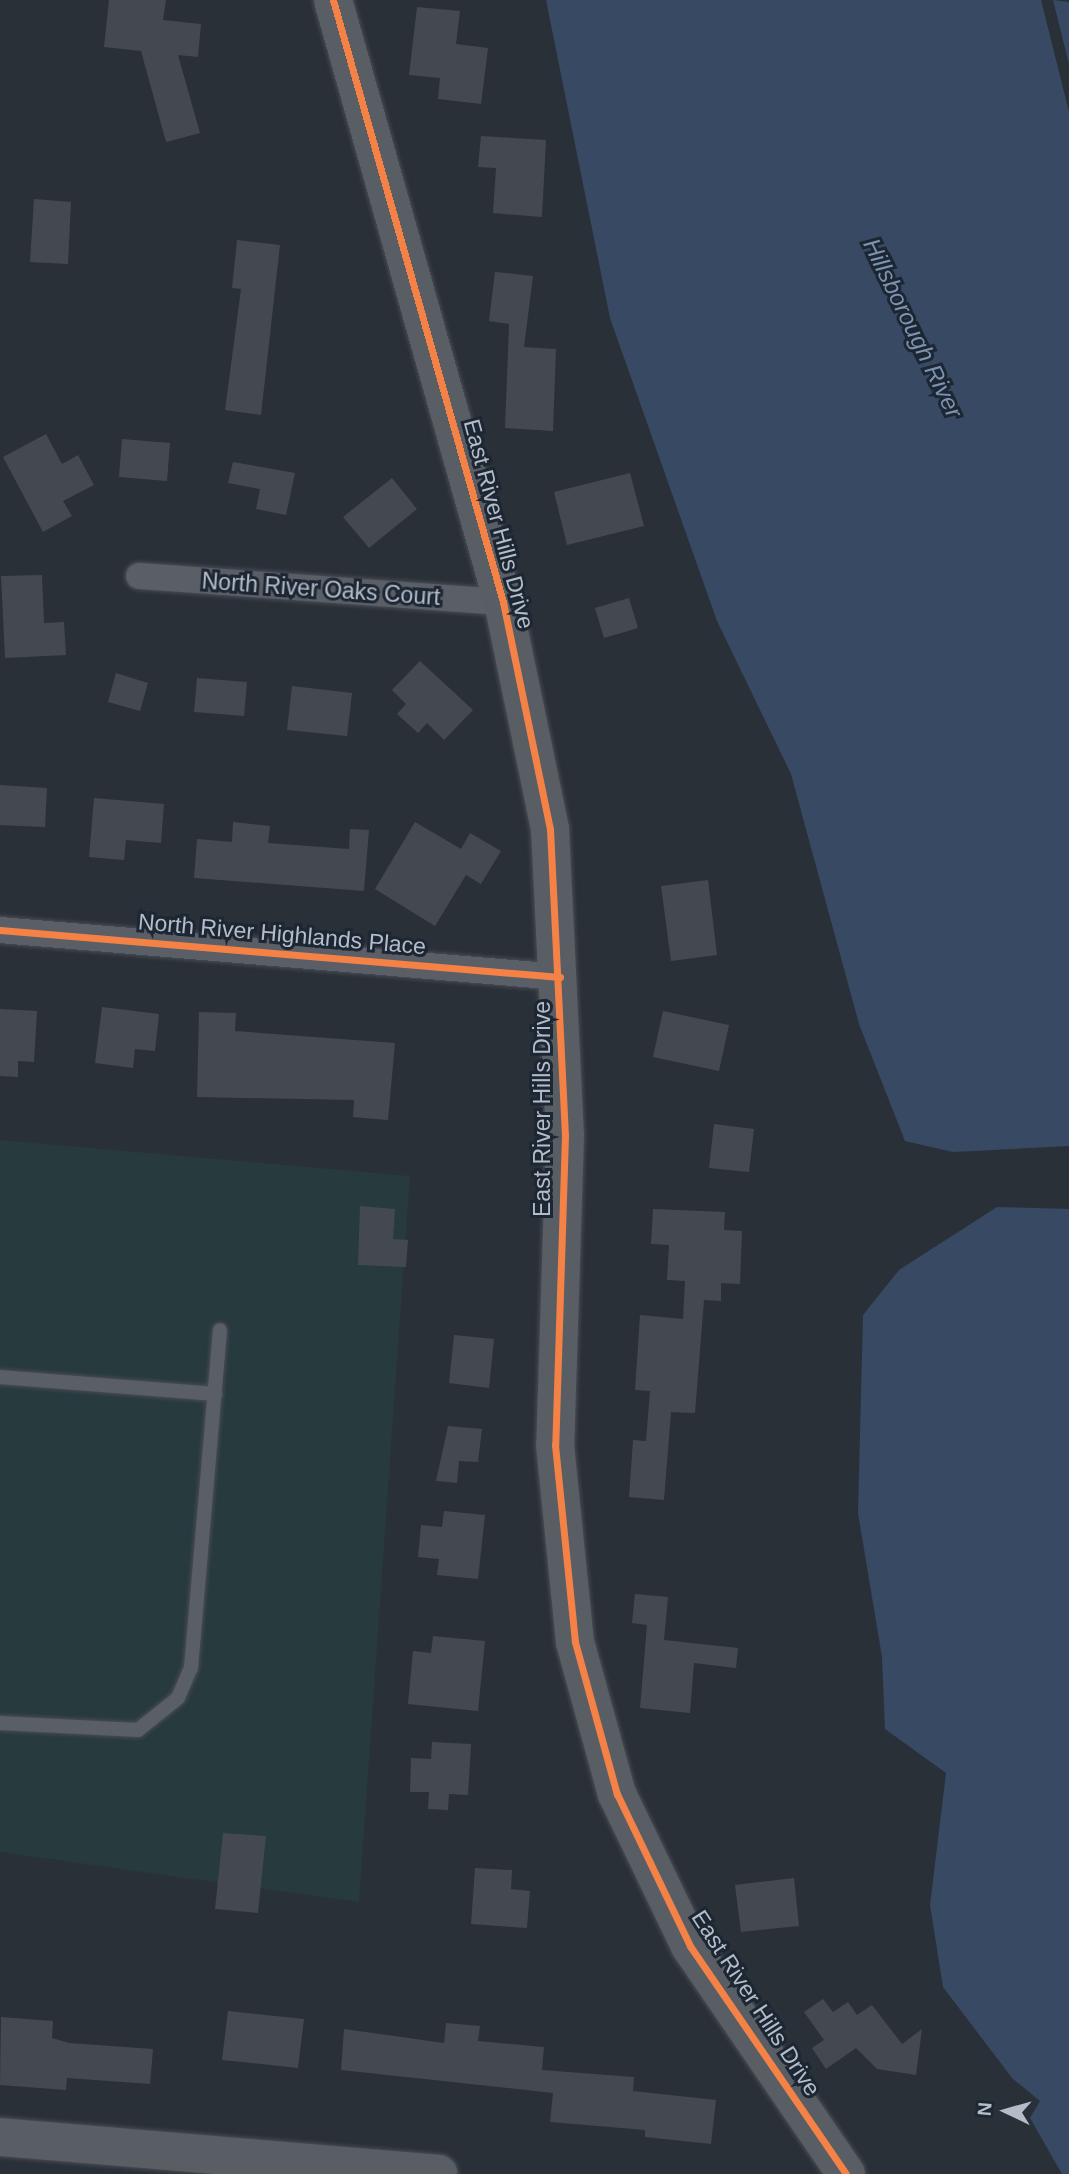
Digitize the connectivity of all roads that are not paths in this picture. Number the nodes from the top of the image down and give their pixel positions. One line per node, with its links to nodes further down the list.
1 (332, 0): 3 (street, East River Hills Drive)
2 (139, 576): 3 (street, North River Oaks Court)
3 (503, 602): 5 (street, East River Hills Drive)
4 (0, 930): 5 (street, North River Highlands Place)
5 (560, 977): 13 (street, East River Hills Drive)
6 (220, 1330): 8 (lane)
7 (0, 1377): 8 (lane)
8 (215, 1394): 9 (lane)
9 (0, 1723)
10 (0, 2137): 11 (street)
11 (272, 2168): 12 (street)
12 (438, 2174)
13 (846, 2174)

